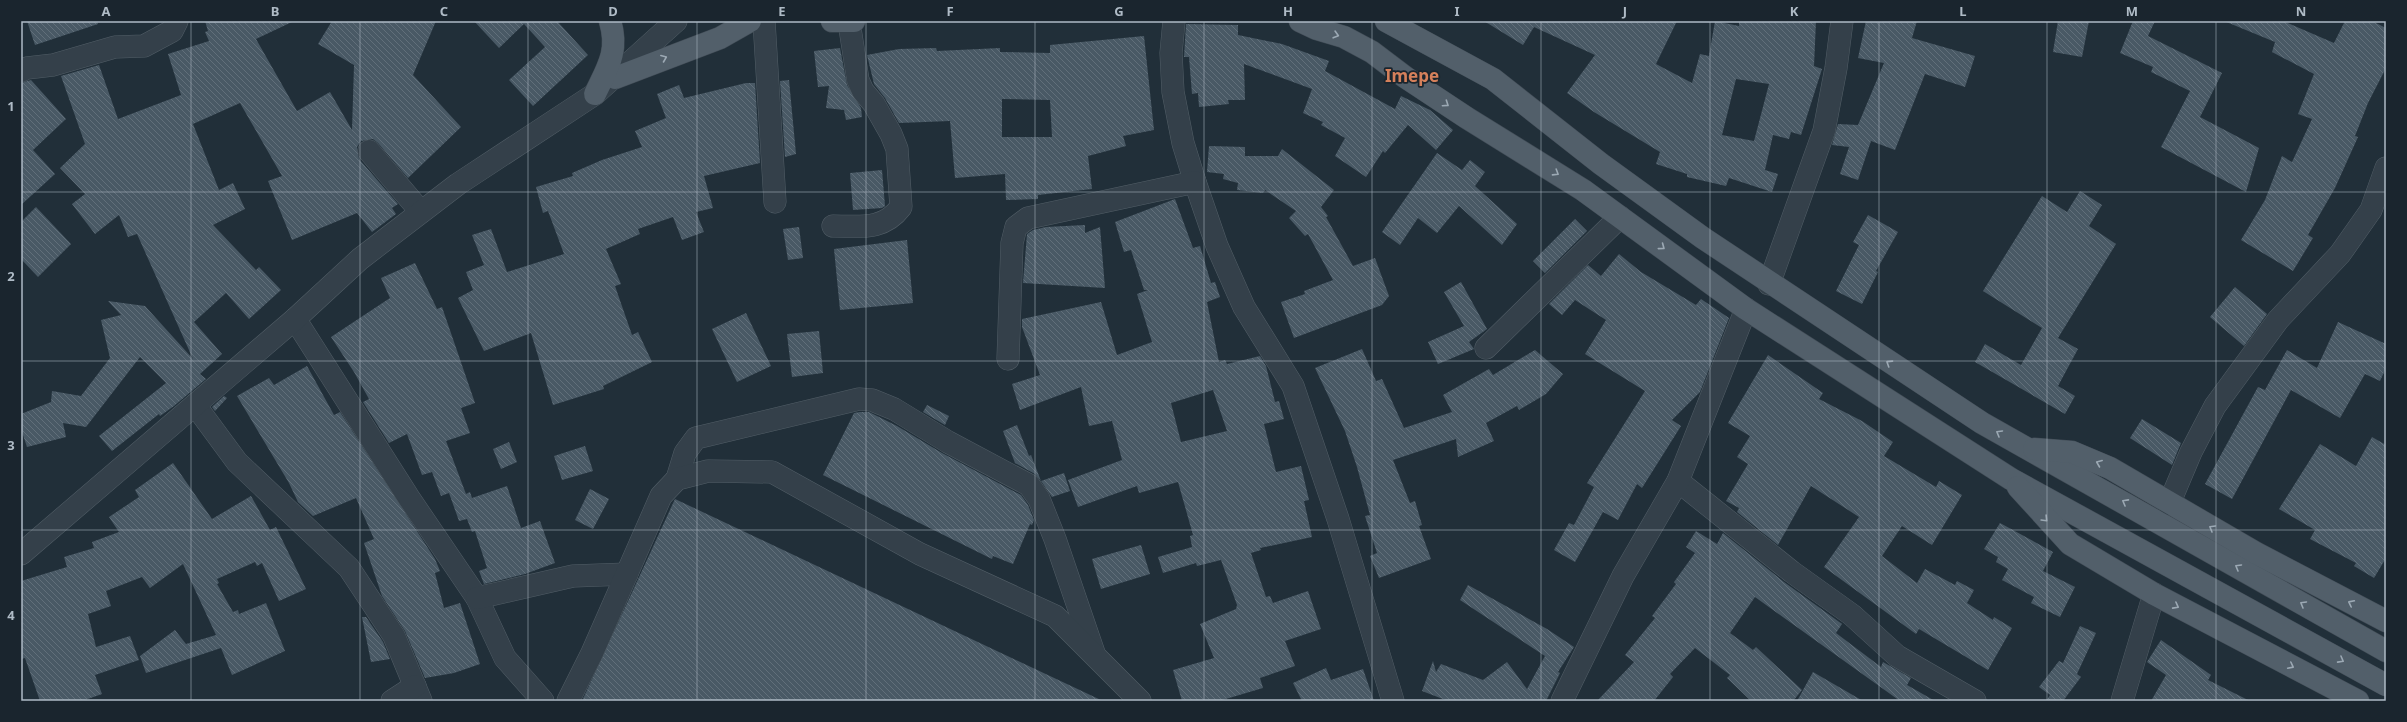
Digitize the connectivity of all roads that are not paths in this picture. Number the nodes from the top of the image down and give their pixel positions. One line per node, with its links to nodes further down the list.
1 (177, 21): 13 (street)
2 (610, 21): 15 (main road)
3 (676, 21): 14 (street)
4 (750, 21): 14 (main road, one-way to 4)
5 (764, 21): 19 (street)
6 (832, 21): 12 (main road)
7 (854, 21): 12 (main road)
8 (1174, 21): 18 (street)
9 (1300, 21): 21 (main road, one-way to 21)
10 (1386, 21): 23 (main road)
11 (1842, 21): 23 (street)
12 (848, 22): 22 (street)
13 (21, 71)
14 (615, 78): 15 (street)
15 (595, 94): 20 (street)
16 (369, 151): 20 (street)
17 (2386, 168): 33 (street)
18 (1195, 182): 27 (street); 47 (street)
19 (775, 202)
20 (420, 212): 25 (street)
21 (1620, 216): 24 (main road, one-way to 24); 26 (street)
22 (833, 226)
23 (1769, 284): 29 (main road, one-way to 23)
24 (1746, 309): 31 (main road); 32 (street)
25 (295, 319): 28 (street); 37 (street)
26 (1486, 348)
27 (1008, 359)
28 (195, 405): 34 (street); 42 (street)
29 (2026, 449): 33 (main road, one-way to 29); 39 (main road, one-way to 29)
30 (677, 479): 35 (street); 40 (street); 40 (street)
31 (2011, 479): 36 (main road, one-way to 36); 41 (main road, one-way to 41)
32 (1678, 481): 48 (street); 49 (street)
33 (2169, 504): 38 (main road, one-way to 33)
34 (21, 554)
35 (627, 574): 37 (street); 45 (street)
36 (2154, 594): 50 (street); 51 (main road, one-way to 51)
37 (477, 598): 44 (street)
38 (2386, 621)
39 (2386, 651)
40 (1096, 659): 46 (street)
41 (2386, 685)
42 (418, 694): 43 (street)
43 (392, 701)
44 (543, 701)
45 (568, 701)
46 (1140, 701)
47 (1393, 701)
48 (1562, 701)
49 (1975, 701)
50 (2122, 701)
51 (2358, 701)

